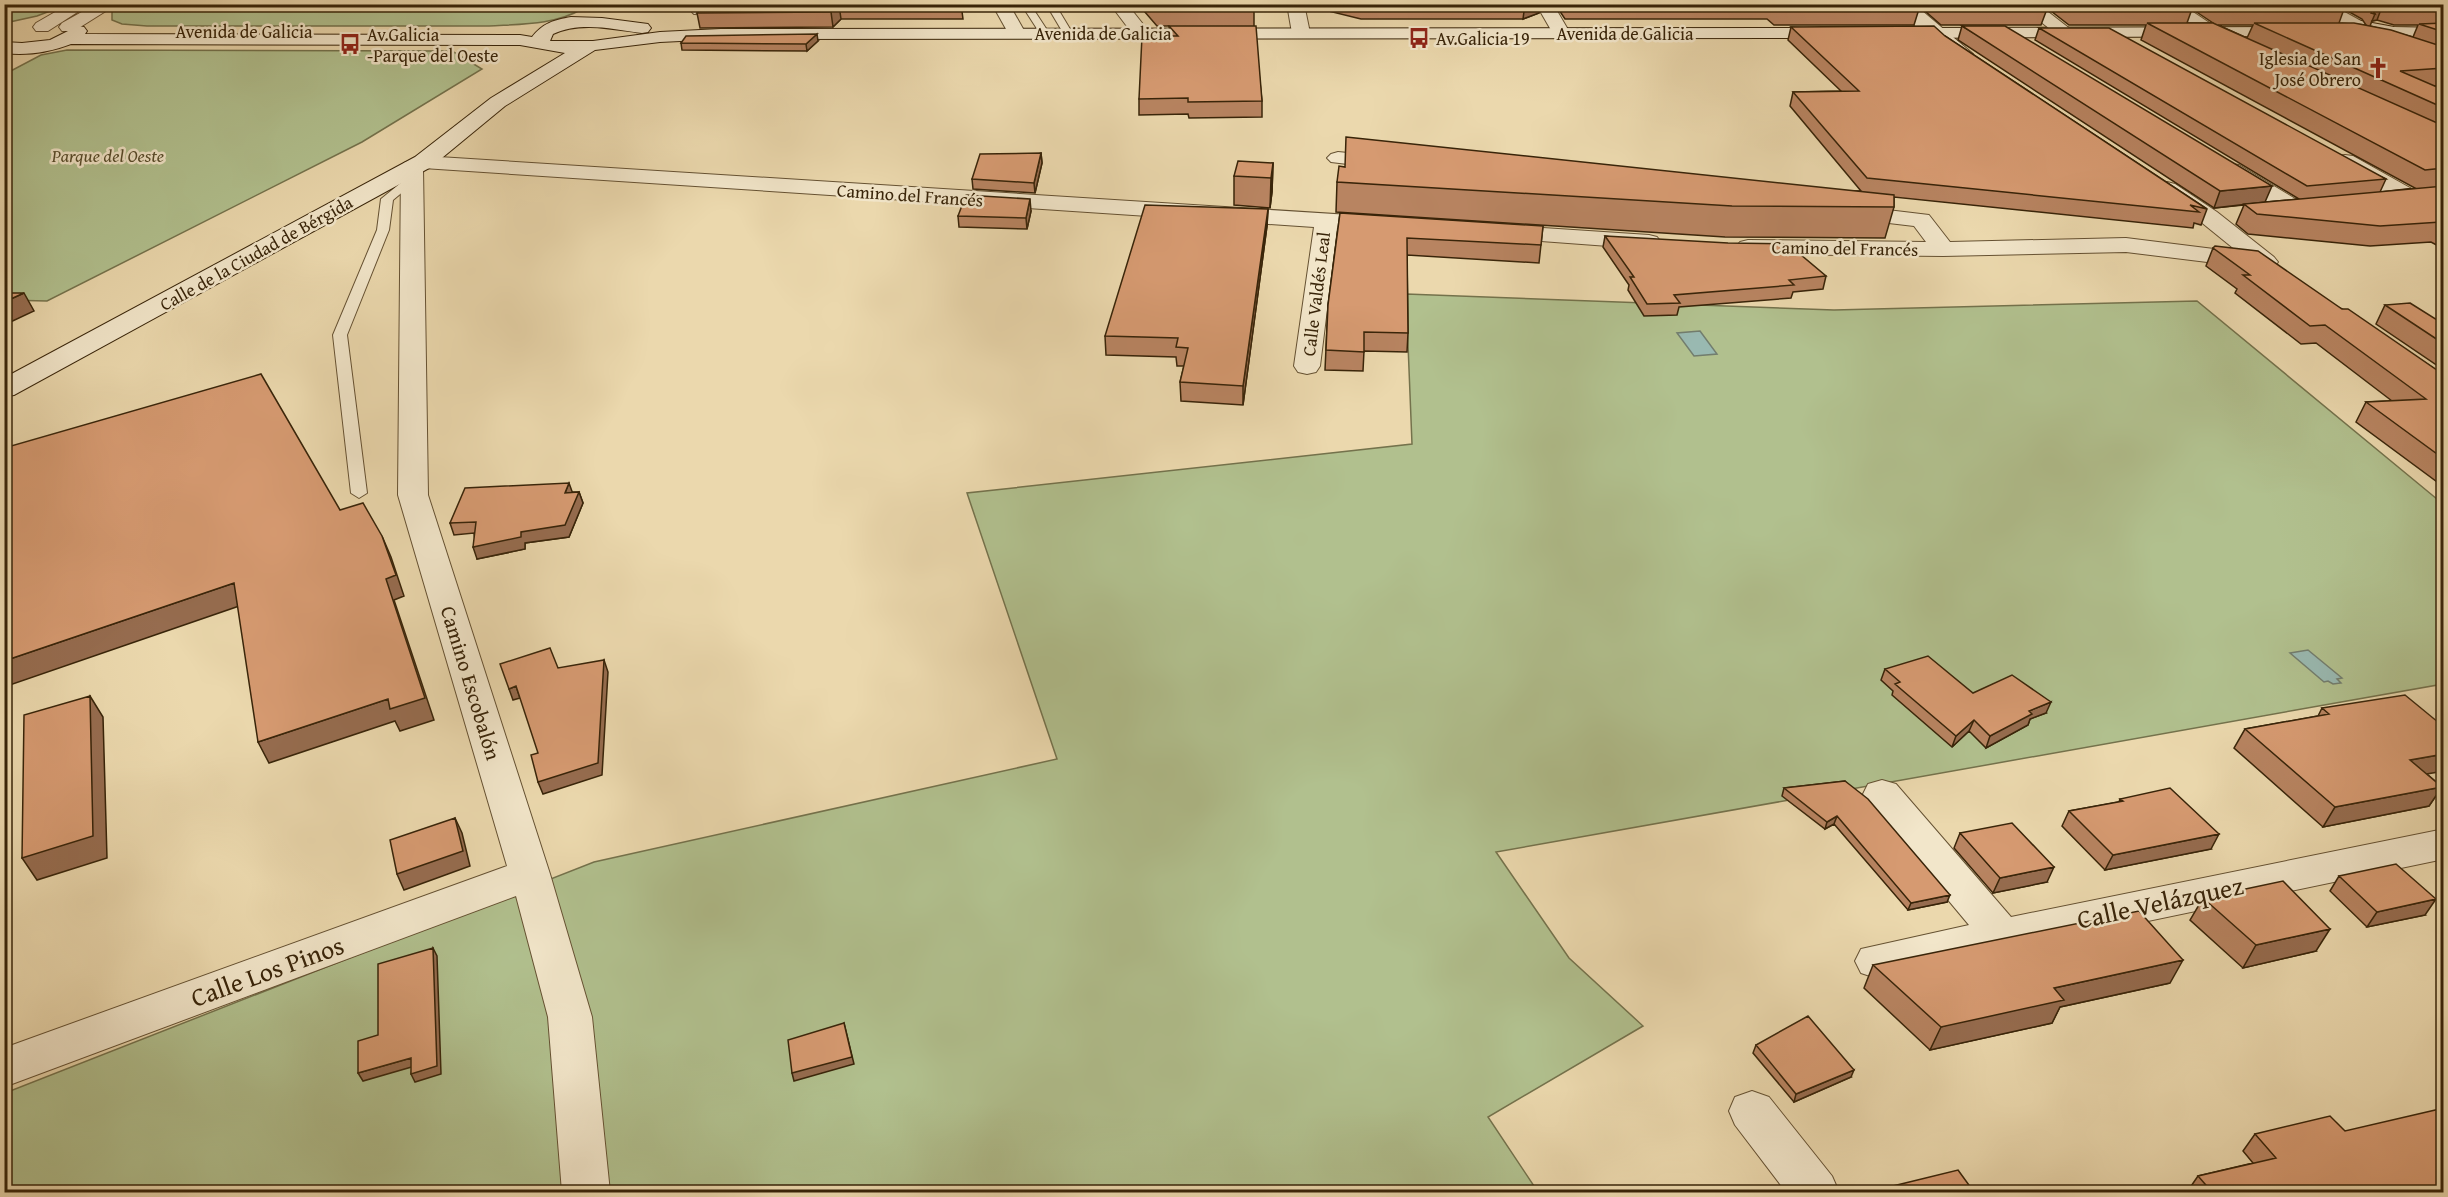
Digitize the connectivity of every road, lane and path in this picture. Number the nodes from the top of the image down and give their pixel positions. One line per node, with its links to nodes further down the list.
1 (82, 4): 18 (street)
2 (109, 4): 19 (street)
3 (601, 4): 17 (street)
4 (703, 4): 15 (lane)
5 (1000, 4): 35 (street)
6 (1025, 4): 25 (lane)
7 (1050, 4): 36 (lane)
8 (1118, 4): 26 (street)
9 (1295, 4): 27 (street)
10 (1544, 4): 28 (street)
11 (1903, 4): 31 (street)
12 (2026, 4): 20 (street)
13 (2169, 4): 22 (street)
14 (2316, 4): 37 (street)
15 (729, 12)
16 (617, 18): 17 (street, Avenida de Galicia); 34 (street, Avenida de Galicia); 39 (street, Calle de la Ciudad de Bérgida)
17 (573, 23): 38 (street)
18 (42, 27): 19 (street); 24 (street)
19 (72, 32): 38 (street, Avenida de Galicia); 41 (street)
20 (2065, 32): 21 (street); 32 (street)
21 (2109, 32): 22 (street); 42 (street)
22 (2211, 32): 23 (street); 43 (street)
23 (2312, 32)
24 (8, 33)
25 (1044, 33): 35 (street, Avenida de Galicia); 36 (street, Avenida de Galicia)
26 (1141, 33): 27 (street, Avenida de Galicia); 36 (street, Avenida de Galicia)
27 (1301, 33): 28 (street, Avenida de Galicia)
28 (1561, 33): 29 (street, Avenida de Galicia)
29 (1852, 33)
30 (1876, 33): 31 (street)
31 (1936, 33): 32 (street); 47 (street)
32 (2007, 33): 44 (street)
33 (2444, 33): 37 (street)
34 (721, 34): 35 (street, Avenida de Galicia); 39 (street, Avenida de Galicia)
35 (1017, 34)
36 (1068, 34)
37 (2391, 36): 45 (street)
38 (547, 38): 39 (street, Avenida de Galicia); 48 (street, Calle de la Ciudad de Bérgida)
39 (594, 46): 48 (street, Calle de la Ciudad de Bérgida)
40 (4, 47): 41 (street)
41 (32, 48): 46 (street)
42 (2142, 50)
43 (2249, 50)
44 (2039, 52)
45 (2422, 52)
46 (4, 58)
47 (1977, 63)
48 (498, 102): 53 (street, Calle de la Ciudad de Bérgida)
49 (2328, 153): 55 (street)
50 (1338, 158): 52 (street)
51 (2212, 158): 57 (street)
52 (1408, 165)
53 (416, 169): 60 (street, Camino del Francés); 69 (street, Calle de la Ciudad de Bérgida); 70 (lane); 73 (street, Camino Escobalón)
54 (2151, 179): 59 (street)
55 (2376, 201)
56 (2317, 206): 57 (street)
57 (2294, 208): 59 (street)
58 (1829, 210): 66 (street)
59 (2209, 217): 63 (street)
60 (1326, 221): 61 (street, Camino del Francés); 68 (street, Calle Valdés Leal)
61 (1408, 226)
62 (1479, 231): 64 (street)
63 (2233, 236): 67 (street, Camino del Francés); 67 (street, Camino del Francés)
64 (1666, 243)
65 (1725, 246): 66 (street, Camino del Francés)
66 (1943, 249): 67 (street, Camino del Francés)
67 (2189, 251)
68 (1307, 366)
69 (4, 389)
70 (359, 493)
71 (1882, 794): 74 (street)
72 (2444, 844): 74 (street, Calle Velázquez)
73 (530, 874): 76 (street, Calle Los Pinos); 78 (street, Camino Escobalón)
74 (2002, 935): 75 (street, Calle Velázquez)
75 (1876, 961)
76 (4, 1068)
77 (1752, 1111): 79 (street)
78 (586, 1192)
79 (1815, 1192)

